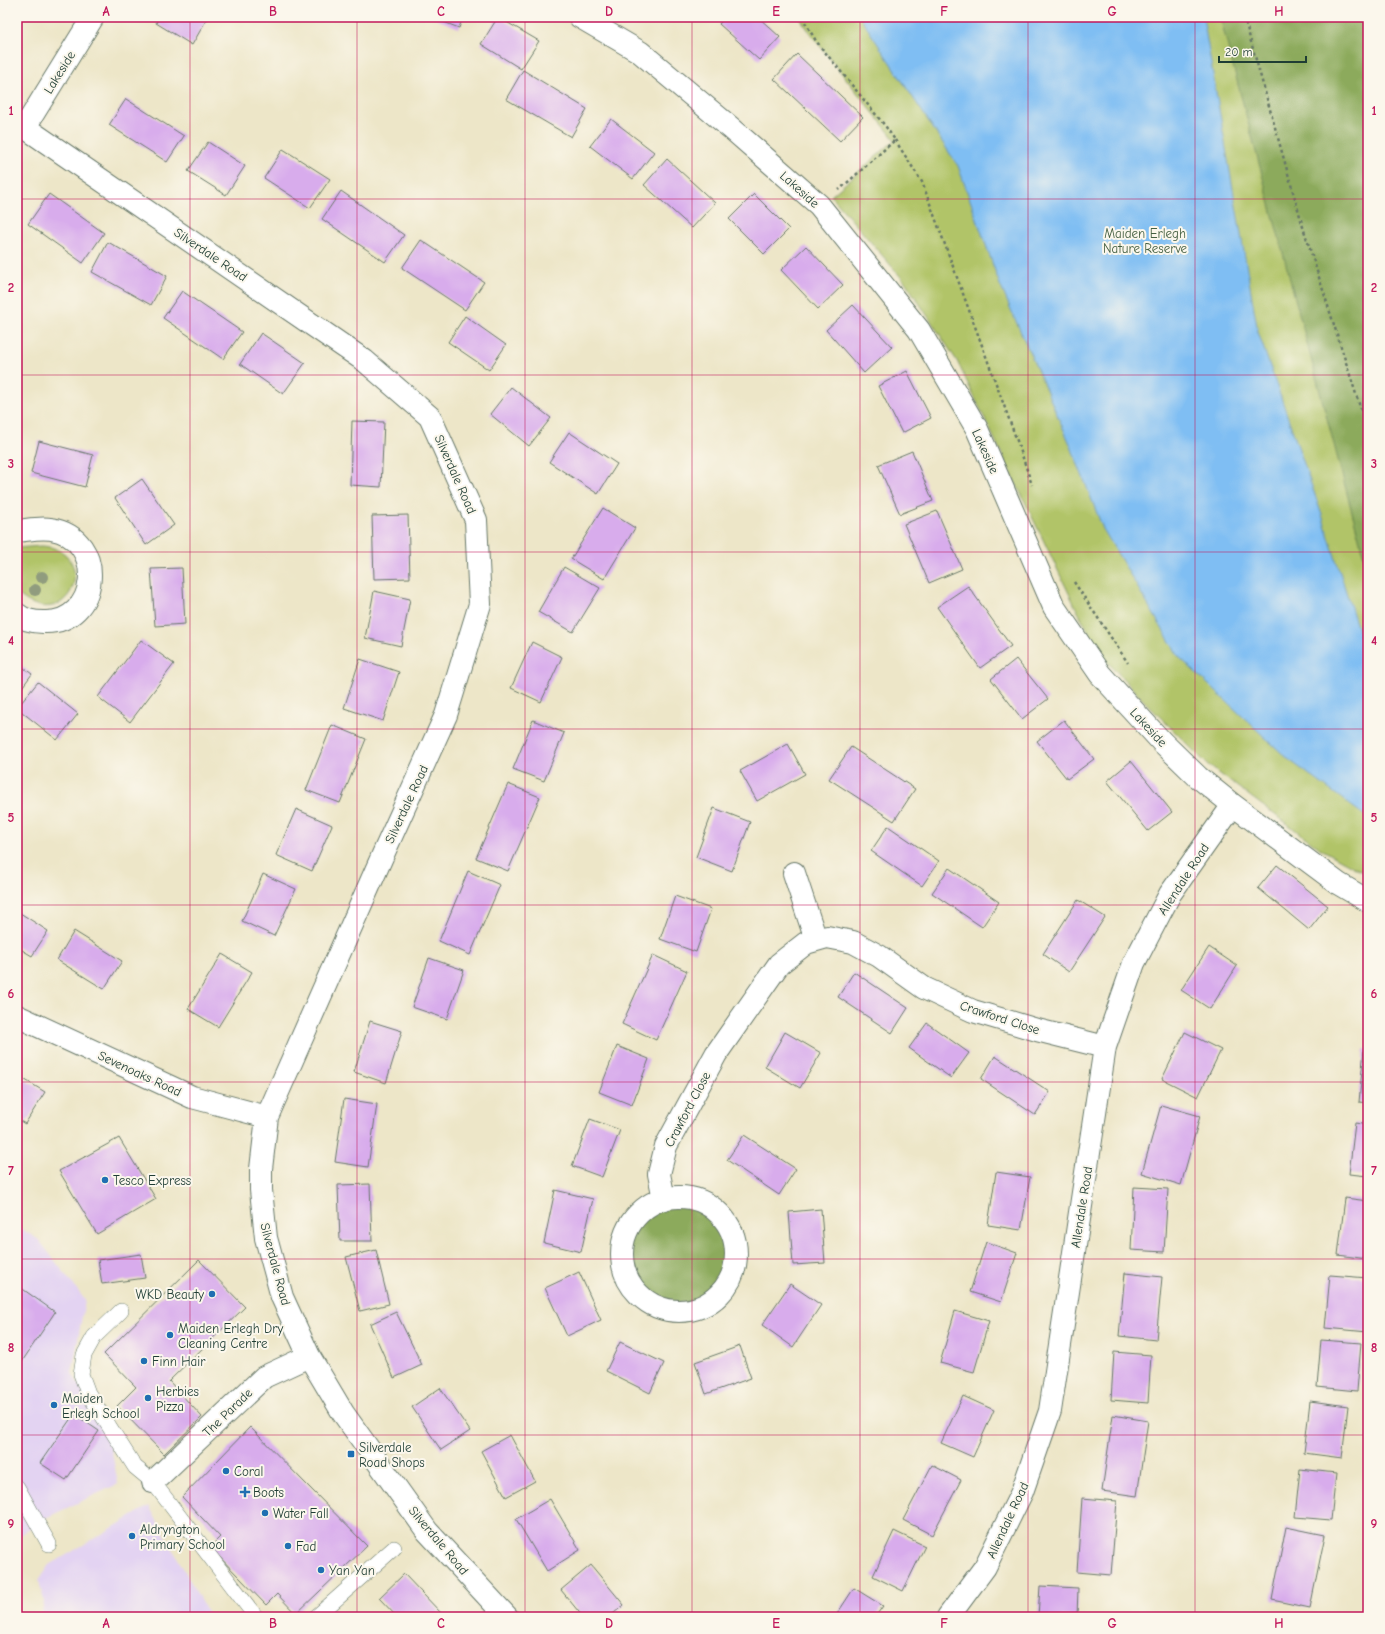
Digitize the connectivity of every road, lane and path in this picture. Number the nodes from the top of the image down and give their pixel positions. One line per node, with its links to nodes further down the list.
1 (94, 17): 5 (street, Lakeside)
2 (580, 17): 7 (street, Lakeside)
3 (802, 17): 6 (path)
4 (1244, 17): 8 (path)
5 (21, 124): 20 (street, Silverdale Road)
6 (895, 140): 7 (path); 9 (path)
7 (819, 205): 14 (street, Lakeside)
8 (1368, 432)
9 (1034, 492)
10 (17, 531): 12 (street)
11 (1070, 577): 13 (path)
12 (17, 614)
13 (1130, 666)
14 (1233, 805): 16 (street, Lakeside); 19 (street, Allendale Road)
15 (794, 874): 17 (street)
16 (1368, 901)
17 (816, 940): 19 (street, Crawford Close); 21 (street, Crawford Close)
18 (17, 1016): 20 (street, Sevenoaks Road)
19 (1105, 1046): 31 (street, Allendale Road)
20 (267, 1118): 23 (street, Silverdale Road)
21 (664, 1199): 21 (street)
22 (122, 1311): 24 (lane)
23 (309, 1356): 24 (street, The Parade); 30 (street, Silverdale Road)
24 (153, 1482): 28 (lane)
25 (17, 1487): 26 (lane)
26 (49, 1544)
27 (394, 1548): 29 (lane)
28 (256, 1617)
29 (316, 1617)
30 (507, 1617)
31 (948, 1617)

